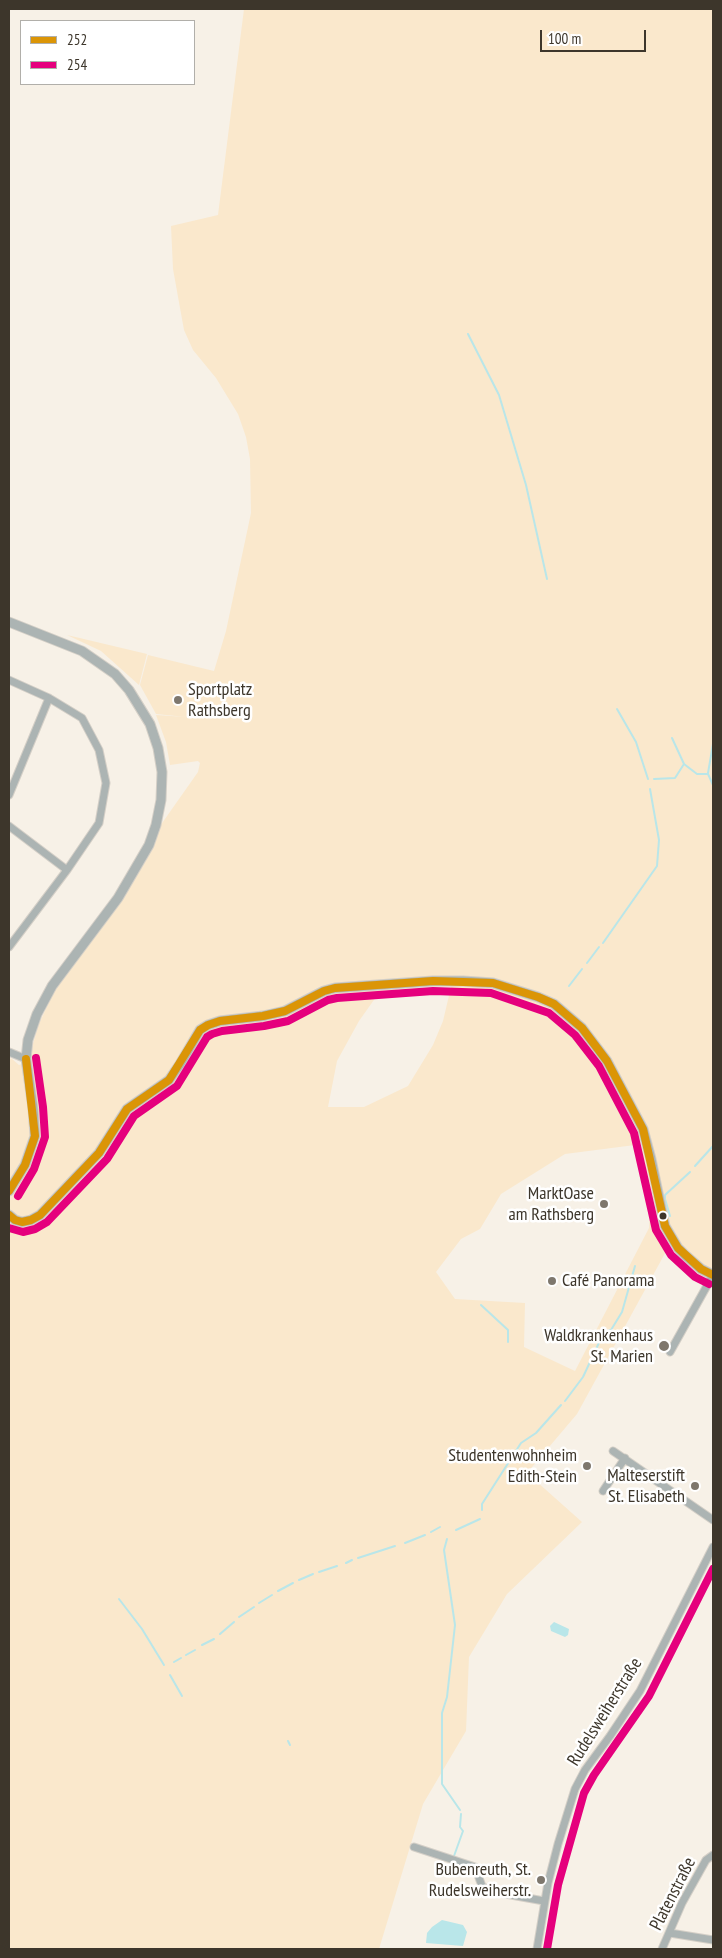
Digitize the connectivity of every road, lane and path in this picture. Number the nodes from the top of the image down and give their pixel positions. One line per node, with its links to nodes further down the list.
1 (9, 622): 9 (street)
2 (9, 680): 3 (street)
3 (49, 698): 4 (street); 6 (street)
4 (9, 795)
5 (9, 826): 6 (street)
6 (67, 870): 7 (street)
7 (9, 947)
8 (9, 1052): 9 (street)
9 (26, 1059): 10 (street)
10 (9, 1191)
11 (9, 1215): 12 (street)
12 (713, 1275): 13 (street)
13 (670, 1352)
14 (613, 1451): 15 (street)
15 (625, 1458): 16 (street); 17 (street)
16 (603, 1491)
17 (713, 1520)
18 (713, 1547): 21 (street, Rudelsweiherstraße)
19 (414, 1847): 21 (street)
20 (713, 1855): 22 (street, Platenstraße)
21 (544, 1901): 24 (street, Rudelsweiherstraße)
22 (670, 1933): 23 (street); 25 (street, Platenstraße)
23 (713, 1940)
24 (537, 1949)
25 (662, 1949)

